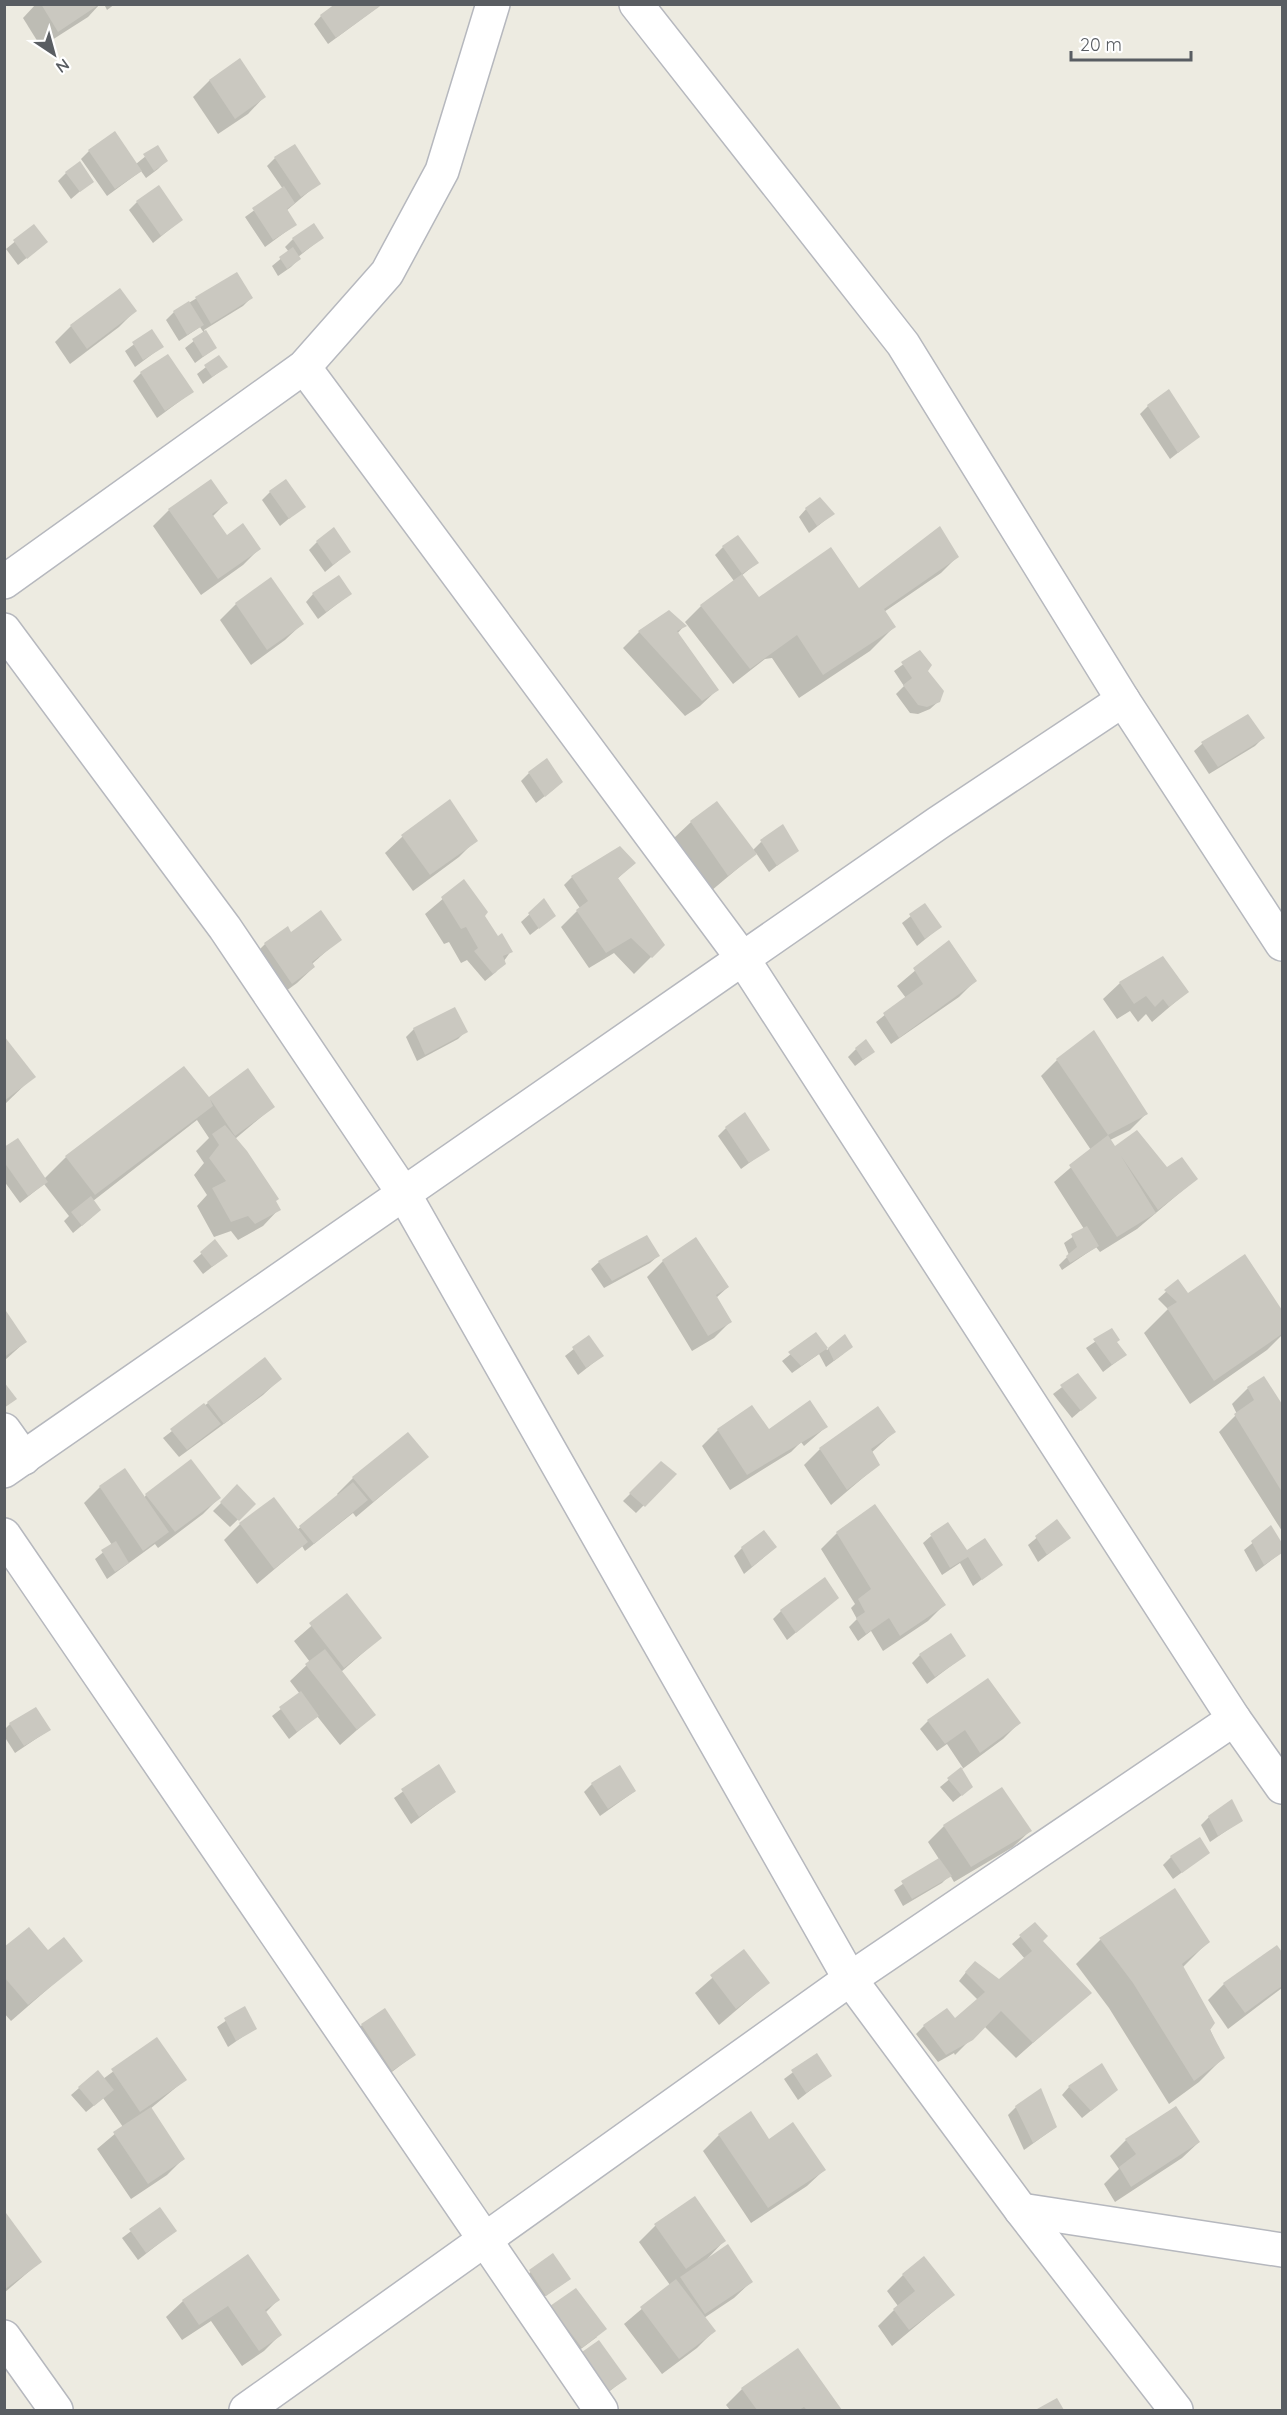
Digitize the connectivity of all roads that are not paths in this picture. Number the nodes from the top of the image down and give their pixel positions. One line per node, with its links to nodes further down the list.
1 (493, 4): 3 (street)
2 (636, 4): 6 (street)
3 (304, 367): 4 (street); 8 (street)
4 (4, 582)
5 (4, 630): 9 (street)
6 (1123, 700): 7 (street); 8 (street)
7 (1282, 944)
8 (742, 959): 9 (street); 13 (street)
9 (404, 1194): 11 (street); 15 (street)
10 (4, 1430): 11 (street)
11 (14, 1465)
12 (4, 1534): 17 (street)
13 (1234, 1719): 14 (street); 15 (street)
14 (1282, 1787)
15 (850, 1978): 16 (street); 17 (street)
16 (1021, 2210): 18 (street); 23 (street)
17 (486, 2241): 21 (street); 22 (street)
18 (1282, 2250)
19 (4, 2337): 20 (street)
20 (56, 2410)
21 (246, 2410)
22 (601, 2410)
23 (1176, 2410)

